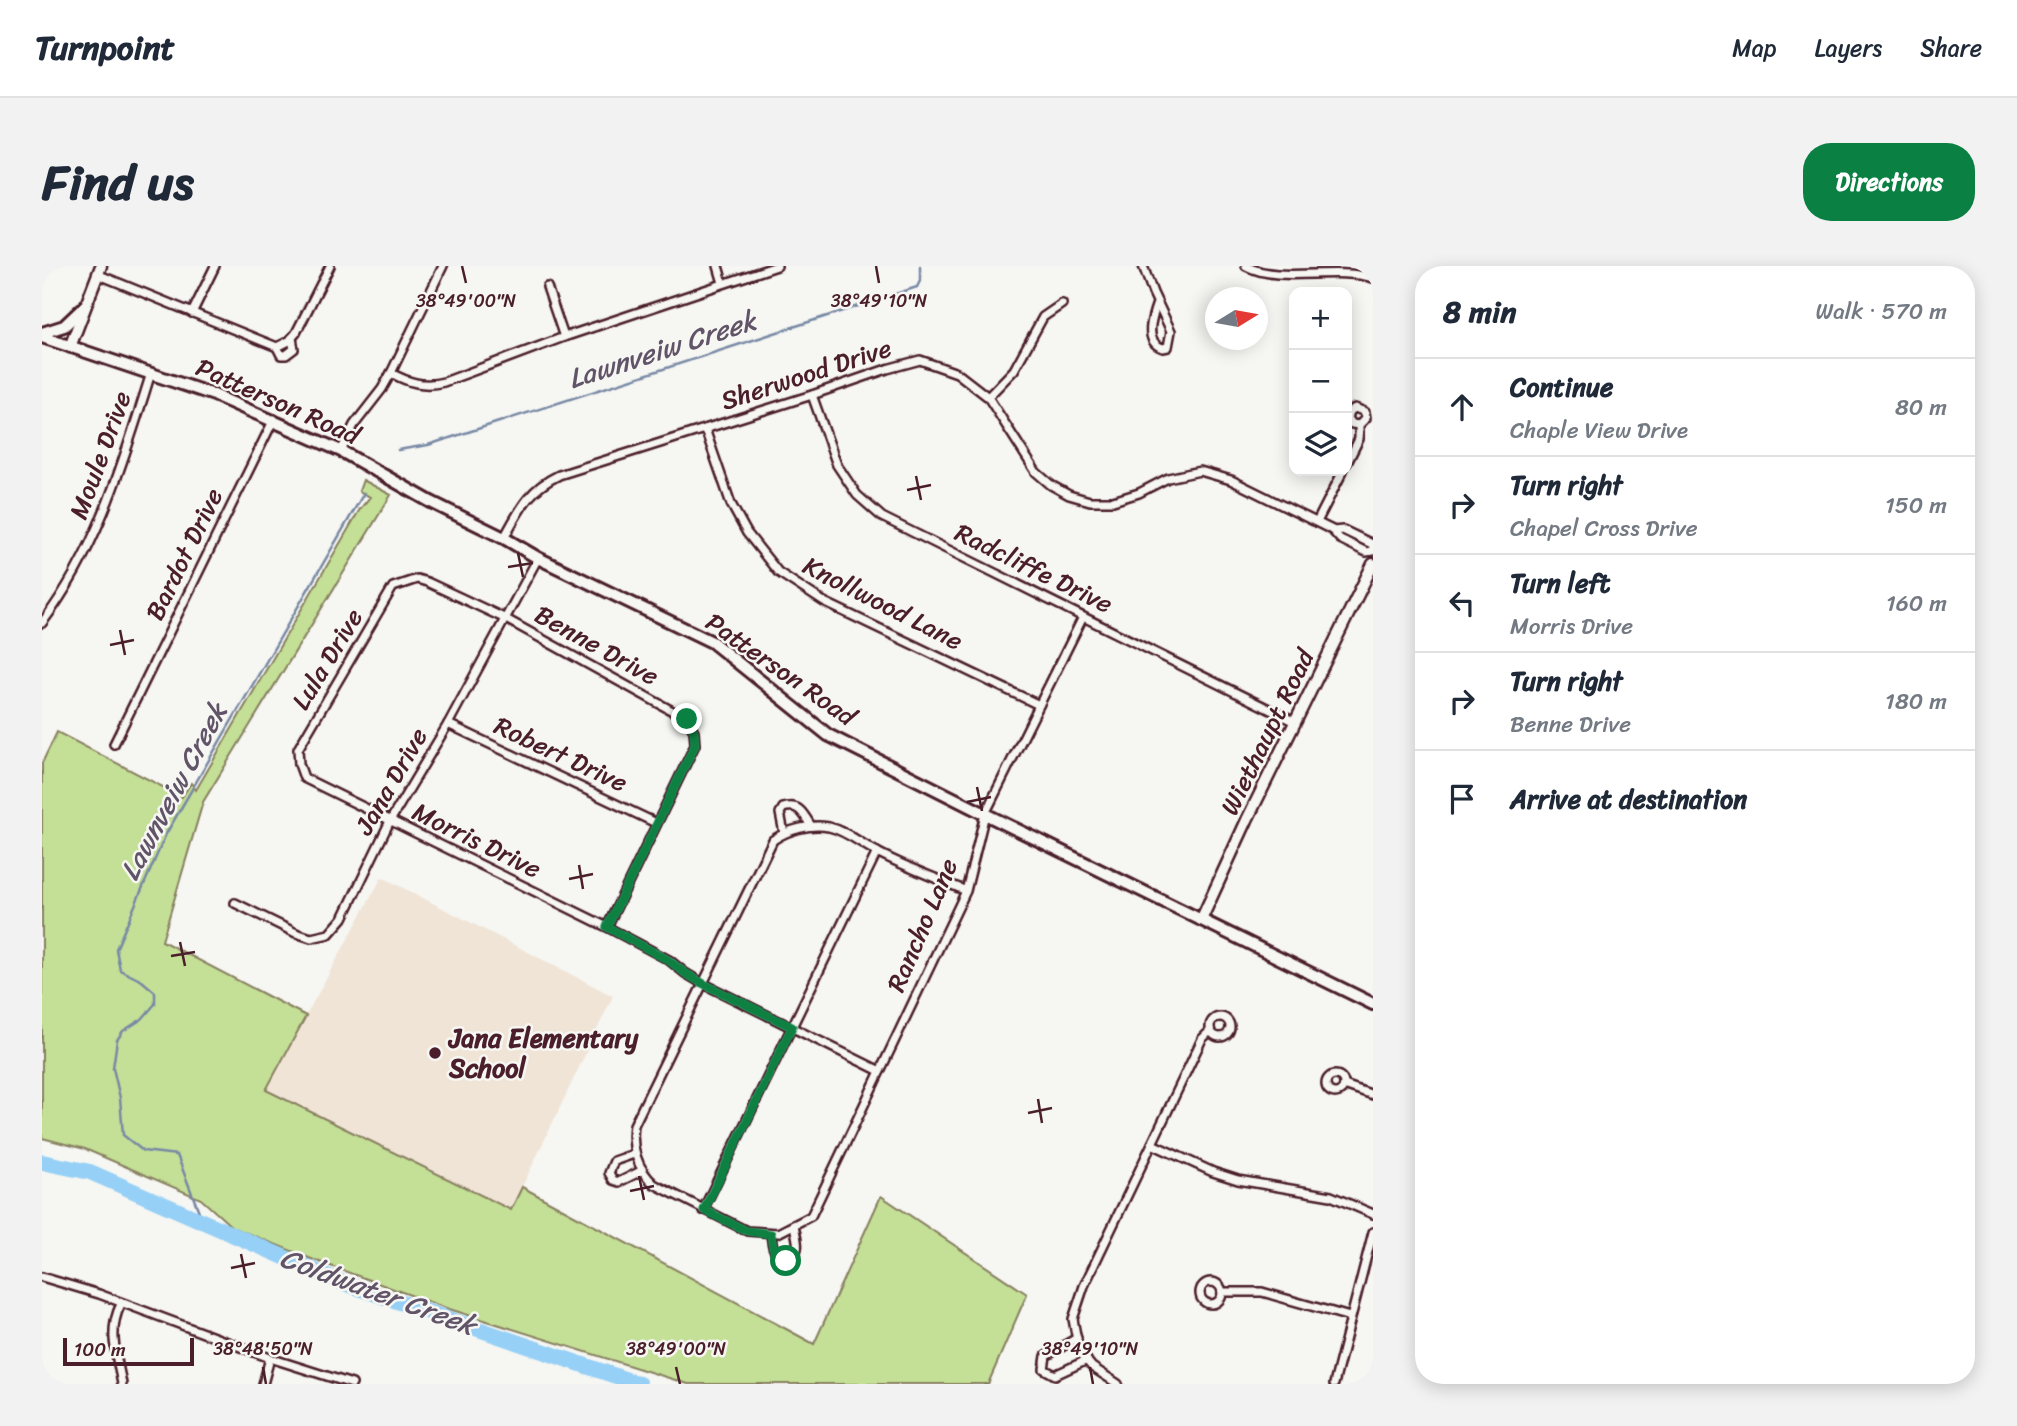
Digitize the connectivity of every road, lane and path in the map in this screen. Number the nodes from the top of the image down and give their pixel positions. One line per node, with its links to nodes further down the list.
1 (215, 266): 15 (street)
2 (330, 266): 15 (street)
3 (443, 266): 20 (street)
4 (718, 266): 10 (street)
5 (777, 266): 10 (street)
6 (1143, 266): 12 (street)
7 (1246, 266): 9 (street)
8 (99, 270): 14 (street); 15 (street)
9 (1373, 278)
10 (723, 283): 17 (street)
11 (547, 287): 17 (street)
12 (1157, 303): 12 (street)
13 (1062, 304): 22 (street)
14 (84, 307): 16 (main road); 18 (street)
15 (192, 313)
16 (42, 335): 18 (main road, Patterson Road)
17 (564, 337): 20 (street)
18 (70, 347): 19 (main road, Patterson Road)
19 (151, 373): 23 (main road, Patterson Road); 36 (street, Moule Drive)
20 (391, 373): 26 (street)
21 (812, 395): 22 (street, Sherwood Drive); 25 (street, Sherwood Drive); 34 (street, Radcliffe Drive)
22 (988, 397): 29 (street, Sherwood Drive)
23 (274, 419): 26 (main road, Patterson Road); 40 (street, Bardot Drive)
24 (1359, 425): 27 (street)
25 (705, 429): 30 (street, Sherwood Drive); 37 (street, Knollwood Lane)
26 (341, 451): 30 (main road, Patterson Road)
27 (1352, 453)
28 (1340, 476): 29 (street)
29 (1317, 522): 31 (street, Sherwood Drive)
30 (504, 538): 32 (main road, Patterson Road)
31 (1373, 549)
32 (538, 558): 35 (street, Jana Drive); 41 (main road, Patterson Road)
33 (1373, 564): 38 (street, Wiethaupt Road)
34 (1083, 617): 37 (street, Rancho Lane); 38 (street, Radcliffe Drive)
35 (506, 619): 39 (street, Jana Drive); 42 (street, Lula Drive); 43 (street, Benne Drive)
36 (42, 623)
37 (1040, 705): 41 (street, Rancho Lane)
38 (1295, 722): 49 (street, Wiethaupt Road)
39 (448, 724): 42 (street, Jana Drive); 43 (street, Robert Drive)
40 (114, 744)
41 (985, 814): 47 (street, Rancho Lane); 49 (main road, Patterson Road)
42 (390, 821): 48 (street, Jana Drive); 50 (street, Morris Drive)
43 (656, 822): 50 (street, Benne Drive)
44 (811, 826): 45 (street); 45 (street); 46 (street)
45 (784, 834): 51 (street)
46 (877, 852): 47 (street); 53 (street)
47 (966, 891): 55 (street, Rancho Lane)
48 (235, 903)
49 (1201, 920): 52 (main road, Patterson Road)
50 (607, 927): 51 (street, Morris Drive)
51 (702, 983): 53 (street, Morris Drive); 59 (street)
52 (1373, 1004)
53 (792, 1027): 55 (street, Morris Drive); 61 (street)
54 (1210, 1031): 58 (street)
55 (880, 1071): 63 (street, Rancho Lane)
56 (1344, 1085): 57 (street)
57 (1373, 1095)
58 (1152, 1144): 62 (street); 70 (street)
59 (634, 1154): 60 (street); 60 (street)
60 (643, 1170): 61 (street)
61 (704, 1210): 65 (street)
62 (1373, 1214)
63 (794, 1225): 65 (street, Rancho Lane); 65 (street)
64 (1373, 1232): 69 (street)
65 (774, 1233)
66 (42, 1277): 68 (street)
67 (1222, 1292): 69 (street)
68 (121, 1304): 71 (street); 73 (street)
69 (1350, 1317): 77 (street)
70 (1077, 1338): 72 (street); 72 (street)
71 (270, 1358): 74 (street); 75 (street)
72 (1087, 1360): 76 (street)
73 (122, 1384)
74 (263, 1384)
75 (352, 1384)
76 (1118, 1384)
77 (1334, 1384)

